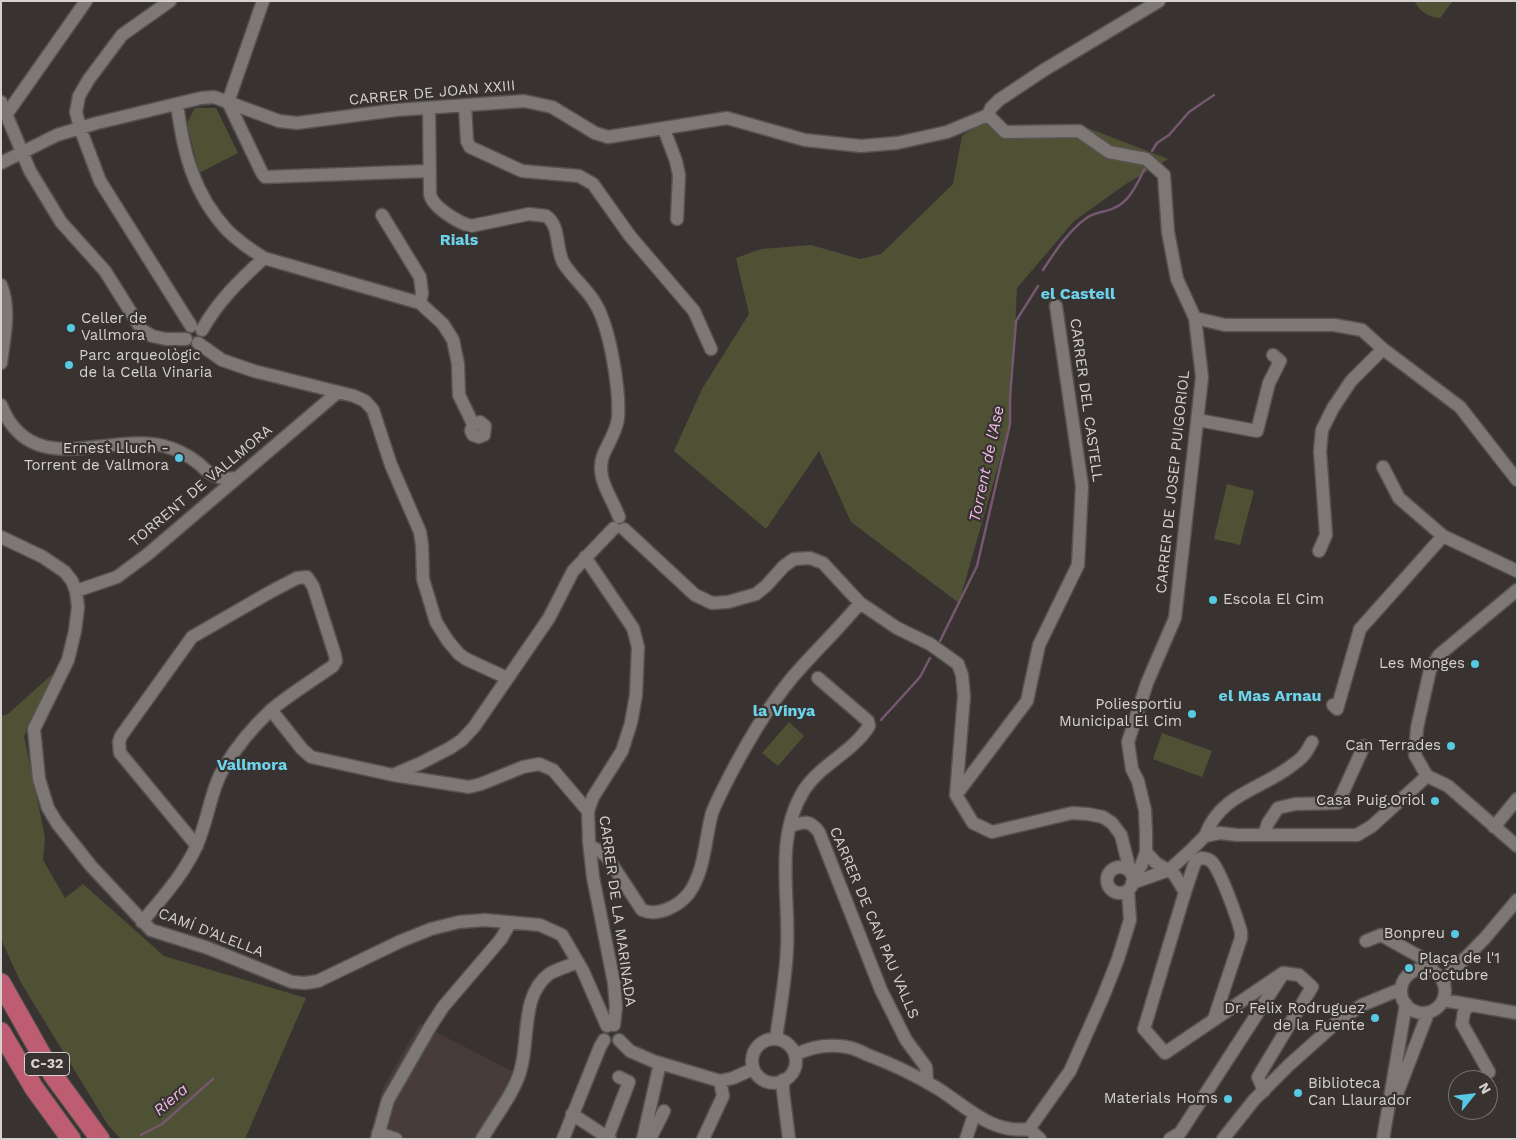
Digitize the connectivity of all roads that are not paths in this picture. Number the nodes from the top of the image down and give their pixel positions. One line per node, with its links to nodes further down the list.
1 (86, 1): 10 (street)
2 (170, 1): 12 (street)
3 (263, 1): 6 (street)
4 (1159, 1): 11 (street)
5 (1, 102): 10 (street)
6 (228, 102): 7 (street, CARRER DE JOAN XXIII); 9 (street, CARRER DE JOAN XXIII); 16 (street)
7 (177, 104): 12 (street, CARRER DE JOAN XXIII); 19 (street)
8 (465, 104): 9 (street, CARRER DE JOAN XXIII); 13 (street, CARRER DE JOAN XXIII); 26 (street)
9 (429, 108): 16 (street)
10 (6, 115): 14 (street)
11 (988, 115): 13 (street, CARRER DE JOAN XXIII); 23 (street, CARRER DE JOSEP PUIGORIOL)
12 (80, 128): 14 (street, CARRER DE JOAN XXIII); 24 (street)
13 (664, 129): 18 (street)
14 (21, 152): 15 (street, CARRER DE JOAN XXIII); 25 (street)
15 (1, 163)
16 (429, 171): 39 (street)
17 (382, 216): 21 (street)
18 (678, 219)
19 (264, 258): 21 (street); 24 (street)
20 (1, 285): 29 (street)
21 (420, 303): 33 (street)
22 (1056, 306): 56 (street, CARRER DEL CASTELL)
23 (1195, 318): 27 (street); 32 (street, CARRER DE JOSEP PUIGORIOL)
24 (197, 328): 25 (street)
25 (192, 341): 30 (street)
26 (711, 349)
27 (1383, 349): 37 (street); 42 (street)
28 (1273, 355): 32 (street)
29 (1, 363)
30 (338, 392): 36 (street, TORRENT DE VALLMORA); 48 (street)
31 (1, 406): 35 (street)
32 (1198, 420): 67 (street, CARRER DE JOSEP PUIGORIOL)
33 (473, 424)
34 (1383, 467): 40 (street)
35 (210, 474): 36 (street); 38 (street)
36 (236, 478): 38 (street, TORRENT DE VALLMORA)
37 (1517, 480)
38 (215, 496): 46 (street, TORRENT DE VALLMORA)
39 (619, 525): 43 (street); 47 (street)
40 (1443, 536): 44 (street); 50 (street)
41 (1, 537): 46 (street, CAMÍ D'ALELLA)
42 (1320, 551)
43 (585, 558): 48 (street); 58 (street)
44 (1517, 571)
45 (1517, 590): 55 (street)
46 (76, 591): 73 (street, CAMÍ D'ALELLA)
47 (860, 603): 56 (street); 64 (street)
48 (507, 678): 54 (street)
49 (818, 678): 59 (street)
50 (1333, 705)
51 (271, 710): 54 (street, CARRER DE LA MARINADA); 63 (street); 63 (street)
52 (1312, 742): 62 (street)
53 (1364, 746): 61 (street)
54 (393, 775): 58 (street, CARRER DE LA MARINADA)
55 (1427, 776): 60 (street); 61 (street)
56 (956, 795): 66 (street)
57 (1517, 799): 60 (street)
58 (588, 811): 64 (street, CARRER DE LA MARINADA)
59 (790, 826): 90 (street); 100 (street, CARRER DE CAN PAU VALLS)
60 (1494, 827): 65 (street)
61 (1264, 835): 62 (street)
62 (1204, 836): 69 (street)
63 (197, 846): 73 (street)
64 (590, 846): 88 (street, CARRER DE LA MARINADA)
65 (1517, 846)
66 (1125, 851): 67 (street); 68 (street); 70 (street)
67 (1144, 857): 69 (street); 70 (street)
68 (1116, 867): 70 (street); 70 (street)
69 (1169, 870): 70 (street); 71 (street)
70 (1128, 883): 105 (street)
71 (1185, 892): 87 (street); 87 (street)
72 (1515, 904): 79 (street)
73 (142, 922): 74 (street, CAMÍ D'ALELLA)
74 (510, 923): 76 (street, CAMÍ D'ALELLA); 107 (street)
75 (1366, 940): 77 (street)
76 (578, 962): 88 (street, CAMÍ D'ALELLA); 112 (street)
77 (1432, 971): 79 (street); 81 (street)
78 (1284, 973): 87 (street); 101 (street); 120 (street)
79 (1443, 981): 82 (street)
80 (1, 983): 110 (highway, C-32)
81 (1401, 989): 83 (street); 101 (street)
82 (1443, 1000): 84 (street); 85 (street)
83 (1406, 1004): 85 (street); 106 (street)
84 (1470, 1005): 86 (street); 96 (street)
85 (1428, 1013): 106 (street)
86 (1517, 1013)
87 (1214, 1019)
88 (611, 1025): 91 (street); 92 (street)
89 (1, 1032): 109 (highway, C-32)
90 (776, 1039): 93 (street); 95 (street)
91 (604, 1040): 92 (street); 102 (street)
92 (618, 1040): 94 (street)
93 (795, 1055): 98 (street); 100 (street)
94 (660, 1063): 99 (street); 103 (street)
95 (753, 1068): 98 (street); 99 (street)
96 (1488, 1070)
97 (619, 1077): 108 (street)
98 (784, 1080): 117 (street)
99 (720, 1081): 116 (street)
100 (927, 1082): 104 (street)
101 (1264, 1091): 121 (street)
102 (572, 1114): 108 (street); 113 (street)
103 (657, 1115): 114 (street); 115 (street)
104 (974, 1115): 105 (street); 118 (street)
105 (1029, 1129): 119 (street)
106 (1384, 1133)
107 (378, 1136): 111 (street)
108 (608, 1138)
109 (71, 1139)
110 (100, 1139)
111 (396, 1139)
112 (482, 1139)
113 (563, 1139)
114 (643, 1139)
115 (650, 1139)
116 (703, 1139)
117 (789, 1139)
118 (966, 1139)
119 (1040, 1139)
120 (1170, 1139)
121 (1223, 1139)

